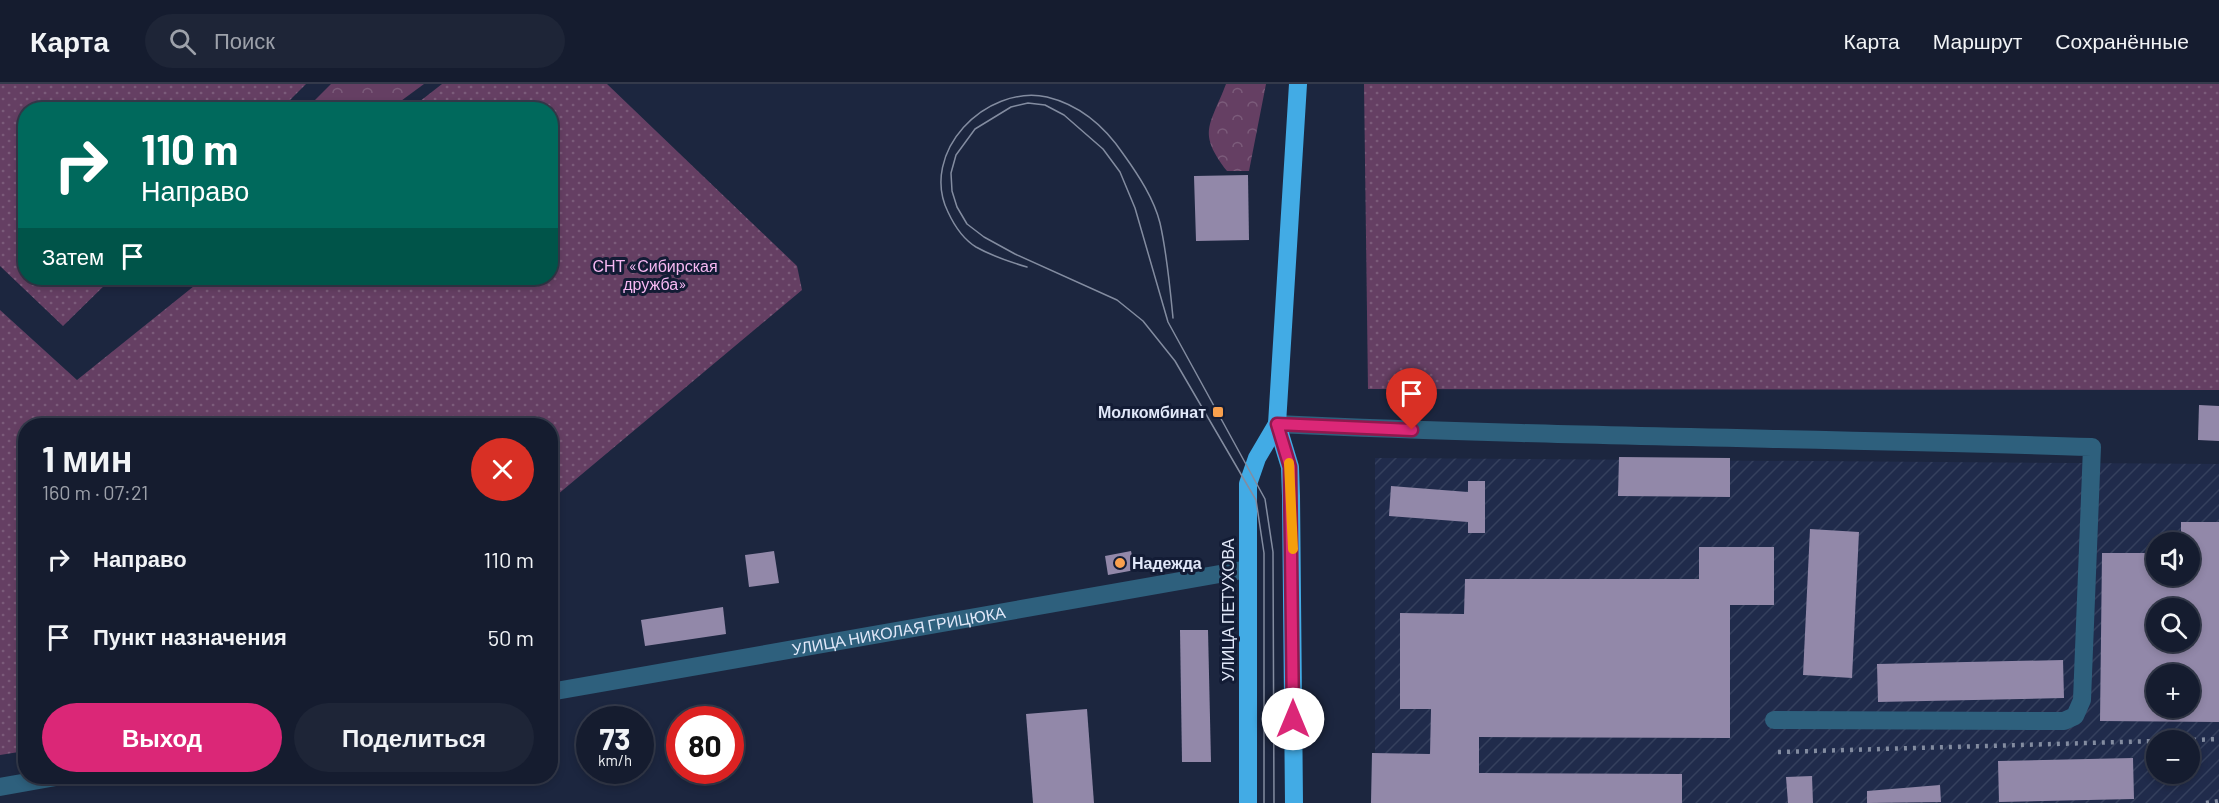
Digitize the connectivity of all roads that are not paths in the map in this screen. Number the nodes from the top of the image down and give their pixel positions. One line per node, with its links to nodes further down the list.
1 (1298, 84): 2 (highway, УЛИЦА ПЕТУХОВА)
2 (1277, 424): 3 (highway, УЛИЦА ПЕТУХОВА); 5 (street); 9 (highway, УЛИЦА ПЕТУХОВА)
3 (1248, 569): 4 (street, УЛИЦА НИКОЛАЯ ГРИЦЮКА); 8 (highway, УЛИЦА ПЕТУХОВА)
4 (558, 691)
5 (1774, 720)
6 (18, 784): 7 (street)
7 (0, 787)
8 (1248, 803)
9 (1293, 803)

